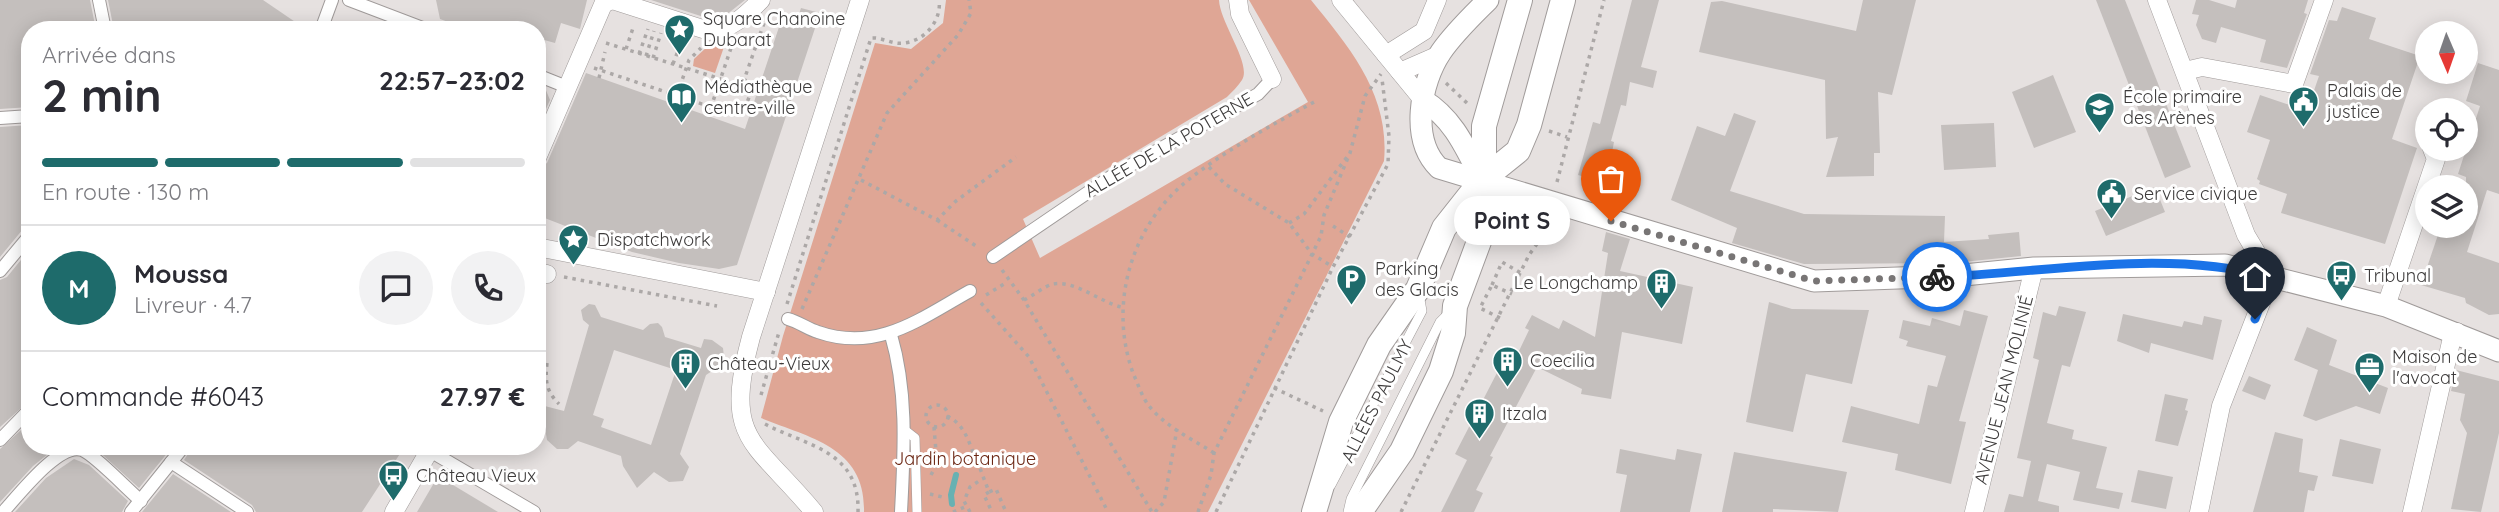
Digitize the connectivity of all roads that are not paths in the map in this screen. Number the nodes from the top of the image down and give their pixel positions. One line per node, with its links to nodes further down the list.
1 (99, 0): 15 (street)
2 (332, 0): 16 (street)
3 (349, 0): 17 (street)
4 (761, 0): 13 (street)
5 (1238, 0): 22 (street, ALLÉE DE LA POTERNE)
6 (1341, 0): 19 (street)
7 (1437, 0): 19 (street)
8 (1488, 0): 18 (street)
9 (1520, 0): 29 (main road)
10 (1563, 0): 29 (main road, ALLÉES PAULMY)
11 (2157, 0): 20 (street)
12 (2324, 0): 20 (street)
13 (605, 1): 23 (street)
14 (858, 1): 36 (street)
15 (103, 21)
16 (324, 21)
17 (403, 21)
18 (1439, 55): 19 (street); 24 (street)
19 (1386, 56): 24 (street)
20 (2185, 71): 35 (street)
21 (546, 79): 23 (street)
22 (1272, 79): 32 (street, ALLÉE DE LA POTERNE)
23 (567, 88): 27 (street)
24 (1423, 100): 29 (street); 29 (street)
25 (21, 117): 26 (street)
26 (0, 118)
27 (546, 138)
28 (2435, 161): 38 (street)
29 (1482, 180): 33 (street); 53 (main road, ALLÉES PAULMY); 62 (main road)
30 (21, 246): 34 (street)
31 (546, 249): 36 (street)
32 (993, 257)
33 (2034, 268): 35 (street); 63 (street, AVENUE JEAN MOLINIÉ)
34 (0, 271)
35 (2271, 277): 38 (street); 64 (street)
36 (766, 292): 59 (street)
37 (974, 295): 41 (street)
38 (2386, 306): 40 (street)
39 (788, 319): 41 (street)
40 (2457, 332): 42 (street); 65 (street)
41 (891, 335): 44 (street)
42 (2497, 348)
43 (21, 418): 45 (street)
44 (906, 431): 60 (street); 61 (lane)
45 (0, 440)
46 (59, 455): 54 (street)
47 (90, 455): 52 (street)
48 (177, 455): 51 (street)
49 (427, 455): 57 (street)
50 (441, 455): 58 (street)
51 (172, 462): 52 (street); 56 (street)
52 (141, 501): 55 (street)
53 (1315, 510)
54 (3, 512)
55 (131, 512)
56 (247, 512)
57 (394, 512)
58 (534, 512)
59 (814, 512)
60 (901, 512)
61 (917, 512)
62 (1358, 512)
63 (1974, 512)
64 (2199, 512)
65 (2412, 512)

